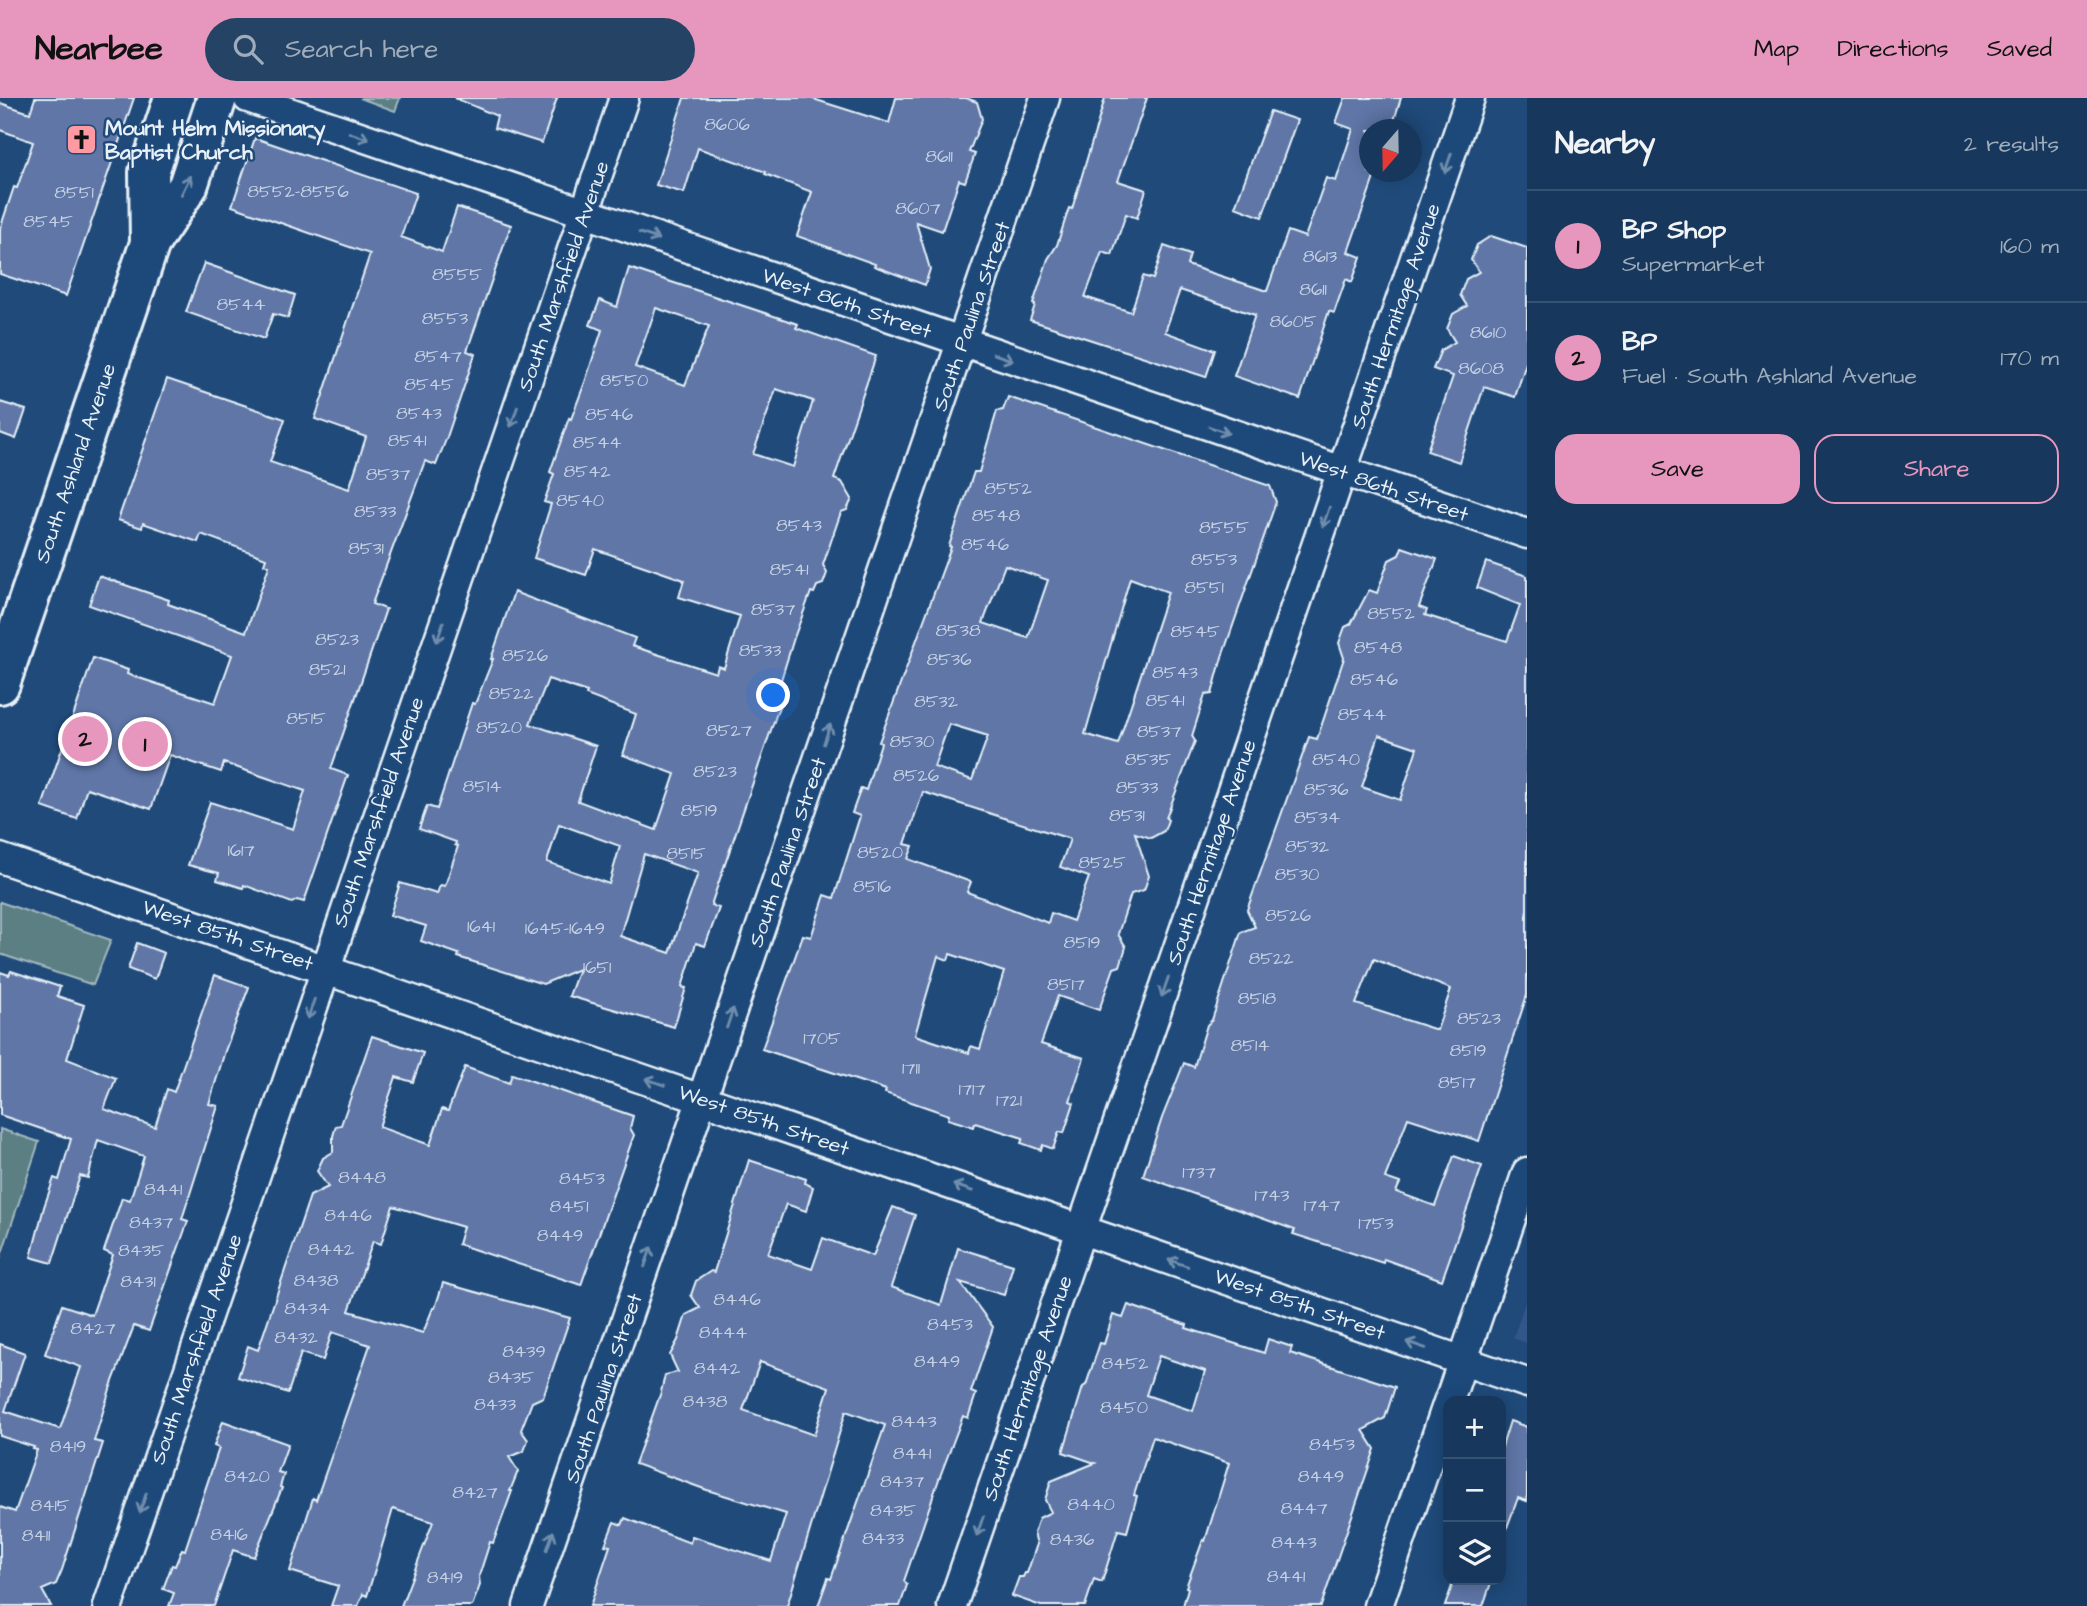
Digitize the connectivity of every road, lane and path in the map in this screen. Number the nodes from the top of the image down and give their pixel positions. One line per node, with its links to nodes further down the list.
1 (174, 98): 8 (main road, South Ashland Avenue)
2 (217, 98): 8 (main road, South Ashland Avenue, one-way to 2)
3 (248, 98): 7 (street, West 86th Street, one-way to 7)
4 (624, 98): 7 (street, South Marshfield Avenue)
5 (1045, 98): 9 (street, South Paulina Street)
6 (1470, 98): 10 (street, South Hermitage Avenue, one-way to 10)
7 (584, 213): 9 (street, West 86th Street, one-way to 9); 14 (street, South Marshfield Avenue, one-way to 14)
8 (150, 243): 12 (main road, South Ashland Avenue)
9 (962, 342): 10 (street, West 86th Street, one-way to 10); 15 (street, South Paulina Street, one-way to 9)
10 (1342, 471): 11 (street, West 86th Street); 17 (street, South Hermitage Avenue, one-way to 17)
11 (1527, 534)
12 (0, 684)
13 (0, 858): 14 (street, West 85th Street)
14 (324, 968): 15 (street, West 85th Street, one-way to 14); 22 (street, South Marshfield Avenue, one-way to 22)
15 (702, 1098): 17 (street, West 85th Street, one-way to 15); 23 (street, South Paulina Street, one-way to 15)
16 (1527, 1172): 18 (street)
17 (1082, 1229): 18 (street, West 85th Street, one-way to 17); 24 (street, South Hermitage Avenue, one-way to 24)
18 (1462, 1361): 19 (street, West 85th Street); 20 (street)
19 (1527, 1383)
20 (1450, 1396)
21 (1443, 1417): 25 (street)
22 (108, 1606)
23 (528, 1606)
24 (952, 1606)
25 (1378, 1606)

